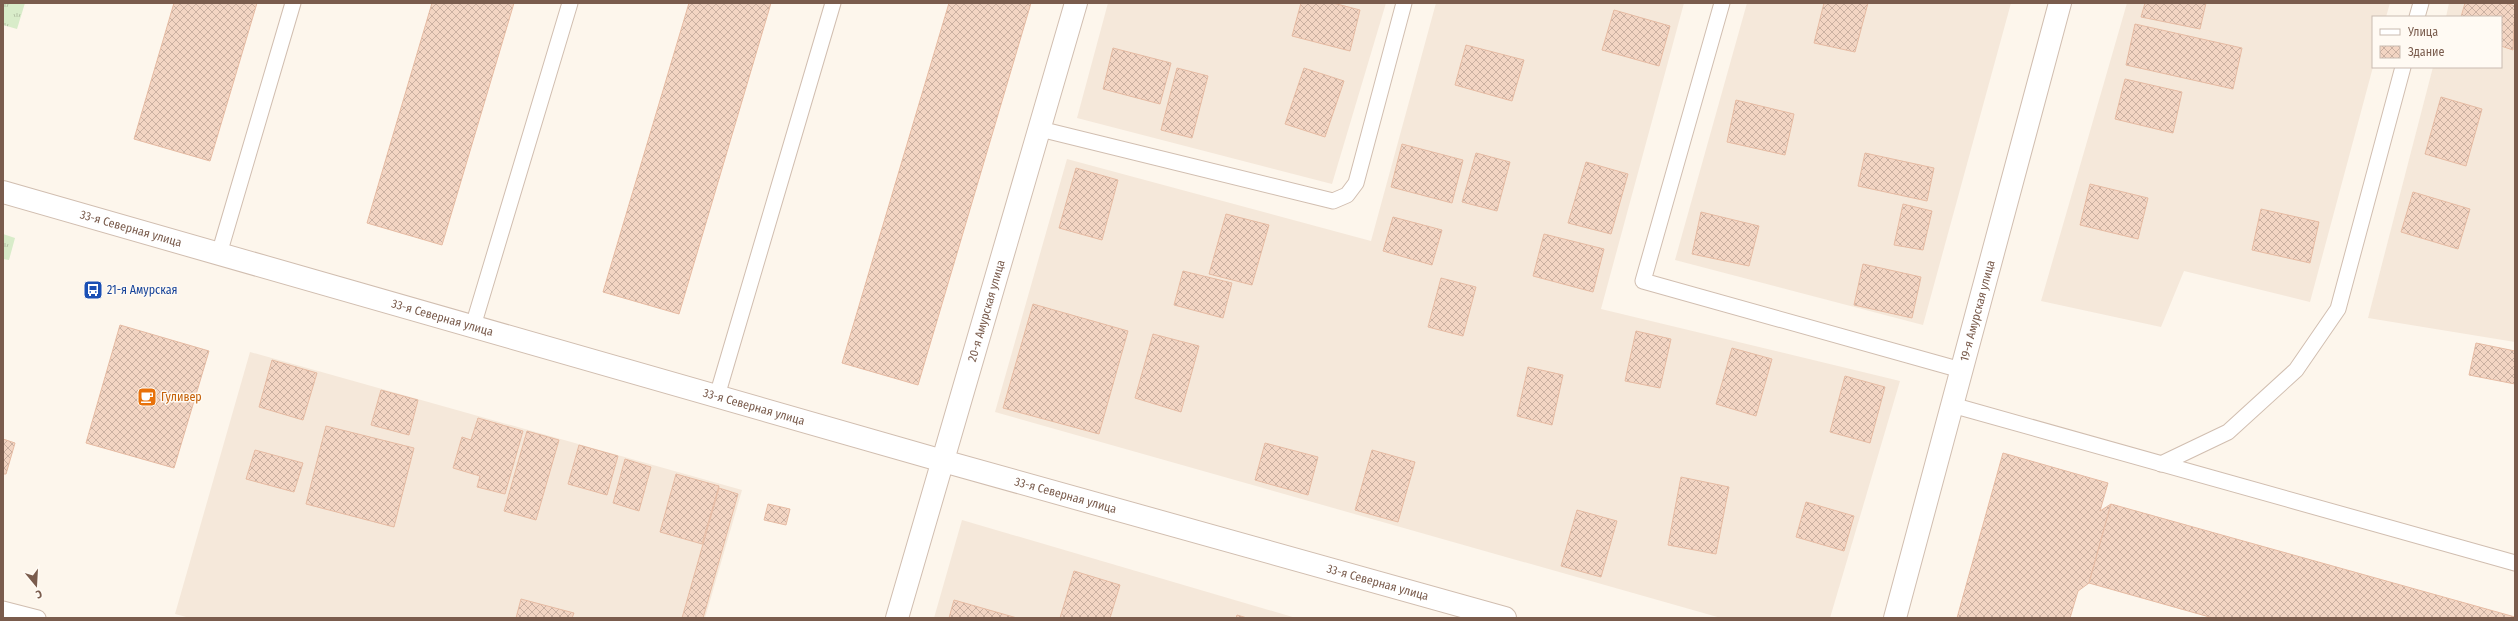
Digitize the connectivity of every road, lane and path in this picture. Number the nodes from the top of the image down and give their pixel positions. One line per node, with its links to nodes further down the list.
1 (292, 3): 13 (lane)
2 (570, 3): 14 (lane)
3 (834, 3): 16 (lane)
4 (1076, 3): 11 (street, 20-я Амурская улица)
5 (1404, 3): 11 (lane)
6 (1722, 3): 15 (lane)
7 (2060, 3): 15 (street, 19-я Амурская улица)
8 (2420, 3): 9 (lane)
9 (2417, 16)
10 (2403, 68): 19 (lane)
11 (1040, 129): 18 (street, 20-я Амурская улица)
12 (3, 192): 13 (street, 33-я Северная улица)
13 (219, 254): 14 (street, 33-я Северная улица)
14 (473, 326): 16 (street, 33-я Северная улица)
15 (1961, 370): 17 (street, 19-я Амурская улица)
16 (717, 396): 18 (street, 33-я Северная улица)
17 (1952, 405): 19 (lane); 25 (street, 19-я Амурская улица)
18 (943, 461): 23 (street, 20-я Амурская улица); 24 (street, 33-я Северная улица)
19 (2161, 464): 20 (lane)
20 (2515, 563)
21 (3, 609): 22 (lane)
22 (38, 618)
23 (897, 618)
24 (1506, 618)
25 (1894, 618)

